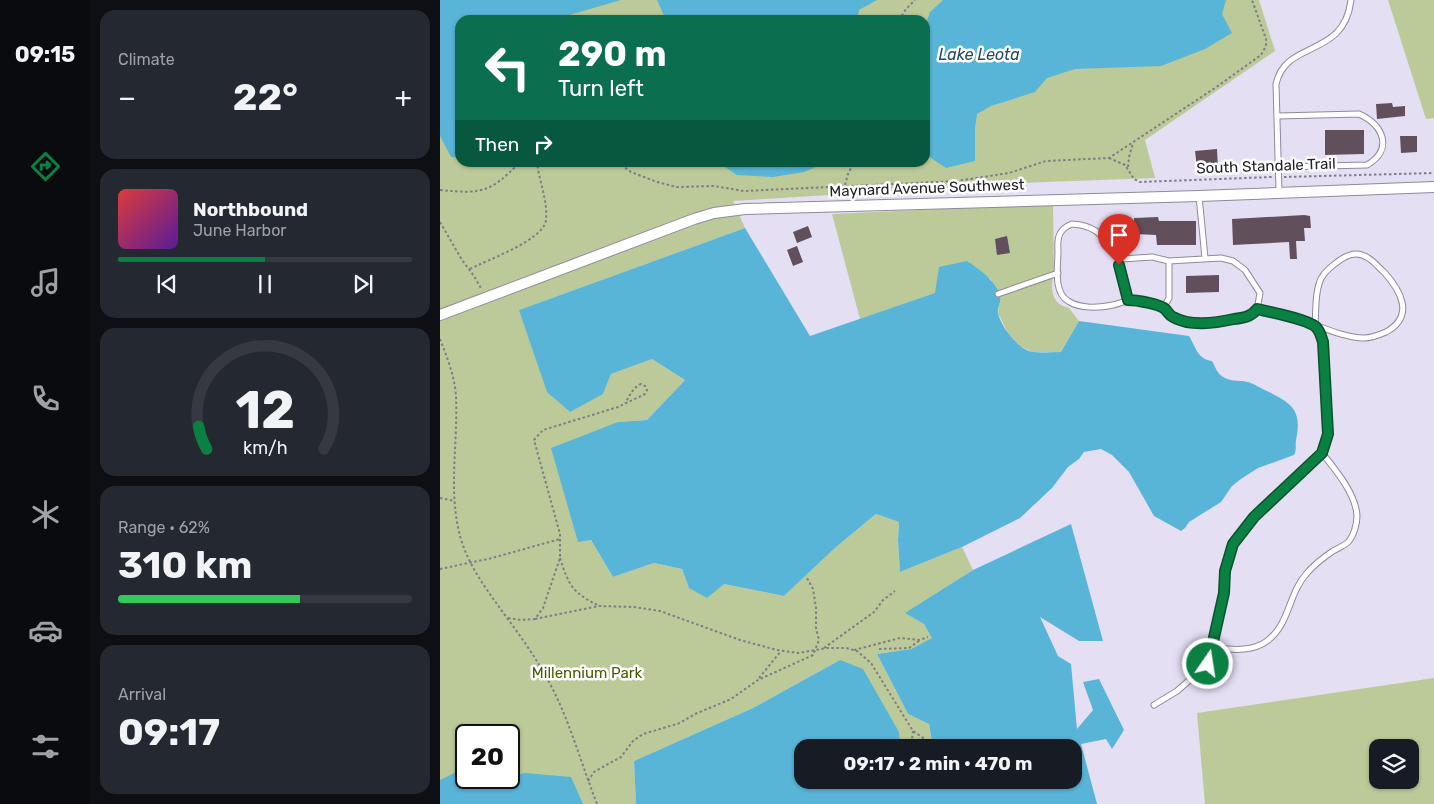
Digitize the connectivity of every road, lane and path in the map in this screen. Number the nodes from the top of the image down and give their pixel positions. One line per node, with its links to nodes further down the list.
1 (915, 0): 4 (path)
2 (1252, 0): 6 (path)
3 (1351, 0): 5 (lane)
4 (902, 15)
5 (1277, 116): 12 (lane); 12 (lane)
6 (1133, 143): 7 (path); 13 (path)
7 (1109, 158): 13 (path, South Standale Trail); 16 (path)
8 (515, 167): 18 (path)
9 (538, 167): 25 (path)
10 (624, 167): 16 (path)
11 (852, 167): 16 (path)
12 (1278, 167): 15 (lane)
13 (1128, 169): 15 (path, South Standale Trail)
14 (1434, 172): 15 (path, South Standale Trail)
15 (1279, 177): 19 (lane)
16 (846, 185)
17 (1434, 186): 19 (street, Maynard Avenue Southwest)
18 (440, 190)
19 (1279, 192): 20 (street, Maynard Avenue Southwest)
20 (1200, 196): 22 (lane); 28 (street, Maynard Avenue Southwest)
21 (440, 222): 25 (path)
22 (1205, 258): 24 (lane); 31 (lane)
23 (1122, 259): 24 (lane); 26 (lane); 29 (lane)
24 (1169, 261): 30 (lane)
25 (470, 269): 28 (path)
26 (1058, 273): 27 (lane); 29 (lane)
27 (998, 294)
28 (485, 297): 32 (street, Maynard Avenue Southwest)
29 (1128, 300): 30 (lane)
30 (1164, 308): 31 (lane)
31 (1257, 309): 33 (lane)
32 (440, 314)
33 (1315, 326): 33 (lane); 36 (lane)
34 (440, 339): 38 (path)
35 (625, 403): 35 (path); 40 (path)
36 (1322, 453): 50 (lane); 50 (lane)
37 (440, 498): 38 (path)
38 (454, 501): 41 (path)
39 (560, 539): 41 (path)
40 (560, 558): 45 (path); 47 (path)
41 (470, 562): 42 (path); 46 (path)
42 (440, 569)
43 (806, 576): 54 (path)
44 (895, 590): 51 (path)
45 (599, 606): 47 (path); 53 (path)
46 (508, 618): 47 (path); 61 (path)
47 (535, 619)
48 (928, 637): 49 (path)
49 (920, 640): 52 (path); 55 (path)
50 (1211, 648): 57 (lane)
51 (822, 649): 54 (path); 55 (path)
52 (879, 649)
53 (782, 650): 54 (path); 56 (path)
54 (815, 650): 56 (path)
55 (854, 650): 58 (path)
56 (758, 680): 61 (path)
57 (1154, 705)
58 (913, 731): 59 (path); 60 (path)
59 (912, 739)
60 (924, 739)
61 (588, 781): 62 (path)
62 (597, 804)

